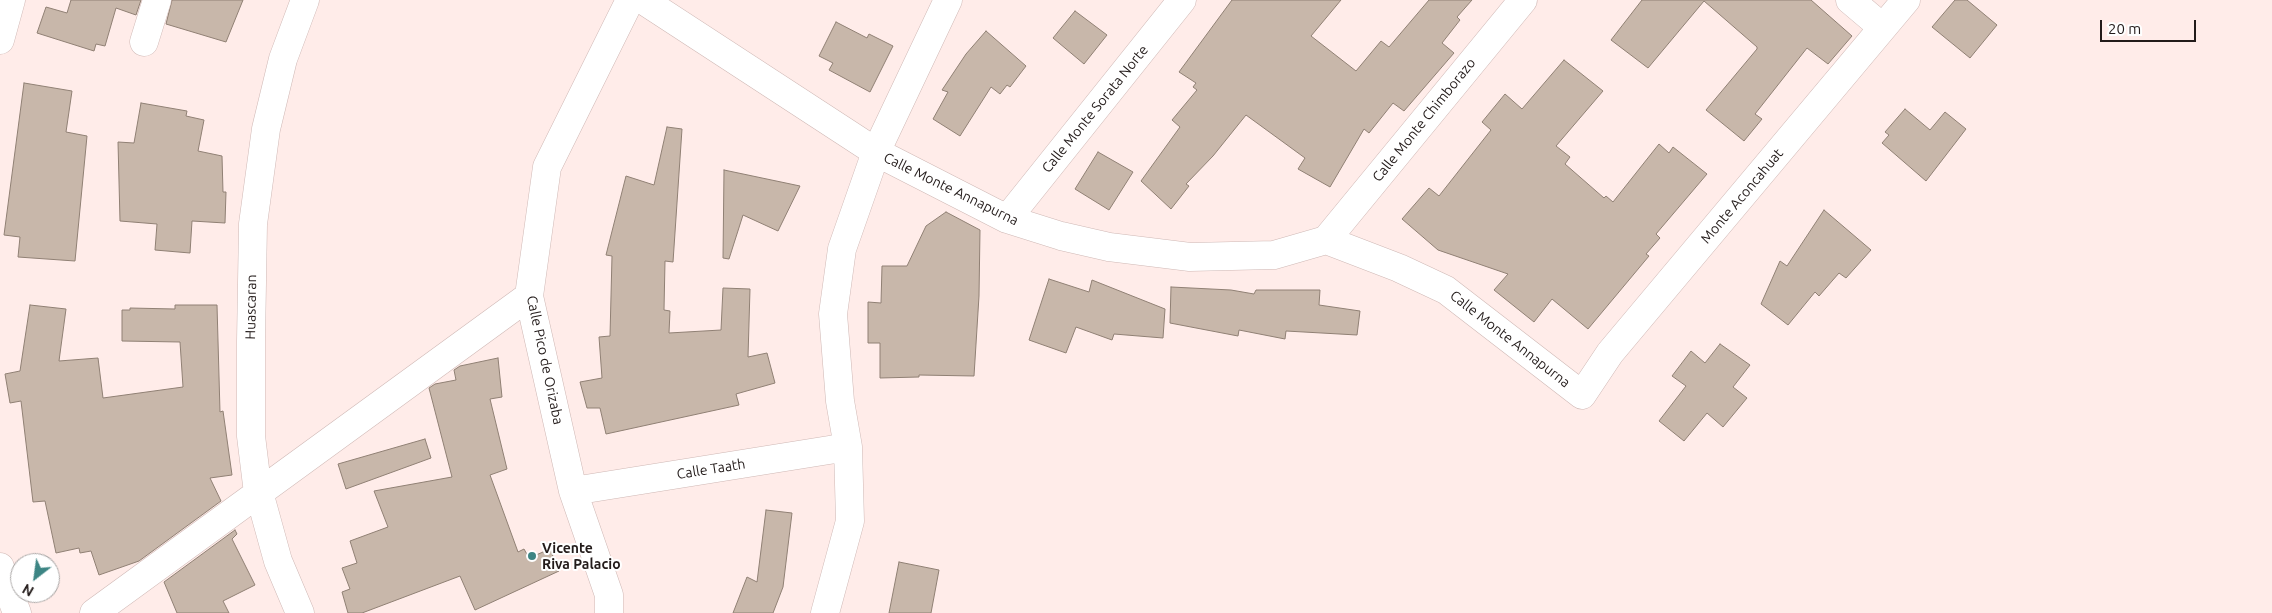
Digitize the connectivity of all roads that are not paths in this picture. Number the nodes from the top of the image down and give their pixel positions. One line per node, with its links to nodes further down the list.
1 (11, 0): 12 (street)
2 (158, 0): 13 (street)
3 (305, 0): 21 (street, Huascaran)
4 (630, 0): 17 (street, Calle Pico de Orizaba)
5 (643, 0): 14 (street, Calle Monte Annapurna)
6 (948, 0): 14 (street)
7 (1182, 0): 15 (street, Calle Monte Sorata Norte)
8 (1522, 0): 16 (street, Calle Monte Chimborazo)
9 (1850, 0): 11 (street)
10 (1906, 0): 11 (street, Monte Aconcahuat)
11 (1882, 27): 18 (street, Monte Aconcahuat)
12 (0, 40)
13 (144, 42)
14 (876, 152): 15 (street, Calle Monte Annapurna); 19 (street)
15 (1007, 219): 16 (street, Calle Monte Annapurna)
16 (1326, 240): 18 (street, Calle Monte Annapurna)
17 (529, 296): 20 (street, Calle Pico de Orizaba); 21 (street)
18 (1582, 396)
19 (848, 447): 20 (street, Calle Taath); 27 (street)
20 (573, 491): 26 (street, Calle Pico de Orizaba)
21 (259, 494): 24 (street); 25 (street, Huascaran)
22 (0, 567): 23 (street)
23 (17, 613)
24 (94, 613)
25 (300, 613)
26 (609, 613)
27 (825, 613)

